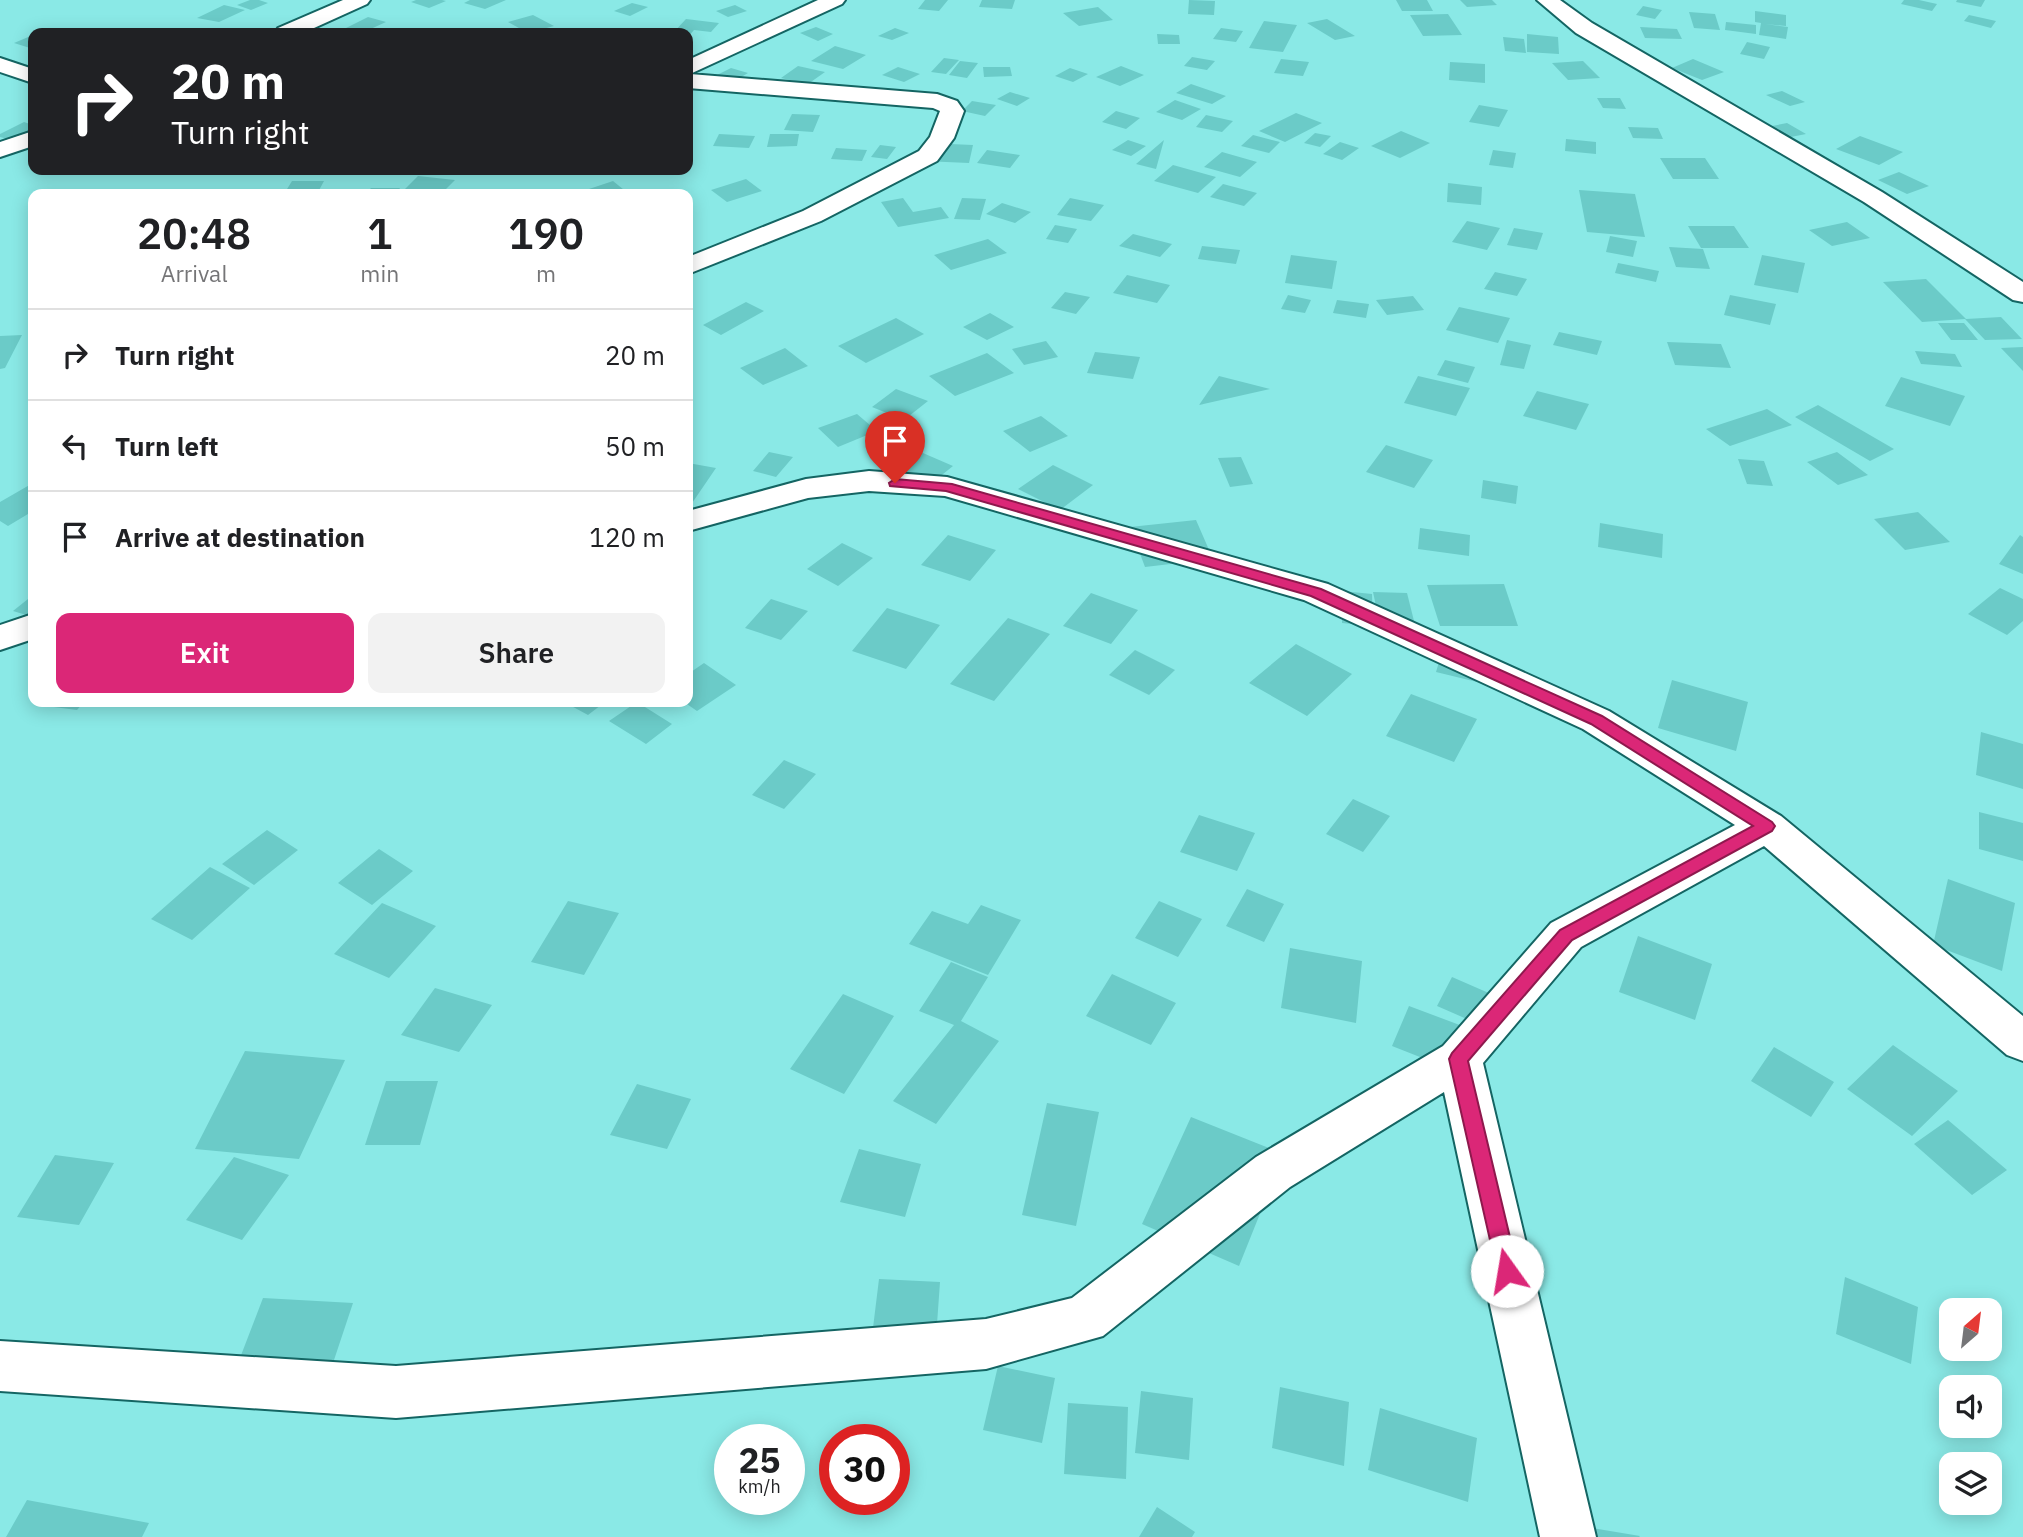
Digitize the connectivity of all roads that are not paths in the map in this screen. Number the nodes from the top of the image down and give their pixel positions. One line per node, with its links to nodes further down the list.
1 (360, 0): 4 (street)
2 (835, 0): 6 (street)
3 (1547, 0): 12 (street)
4 (297, 28)
5 (0, 65): 7 (street)
6 (693, 66)
7 (28, 74)
8 (693, 81): 11 (street)
9 (28, 140): 10 (street)
10 (0, 150)
11 (693, 265)
12 (2023, 294)
13 (693, 520): 16 (street)
14 (28, 628): 15 (street)
15 (0, 638)
16 (1766, 826): 17 (street); 18 (street)
17 (2023, 1042)
18 (1459, 1059): 19 (street); 20 (street)
19 (0, 1366)
20 (1568, 1537)

